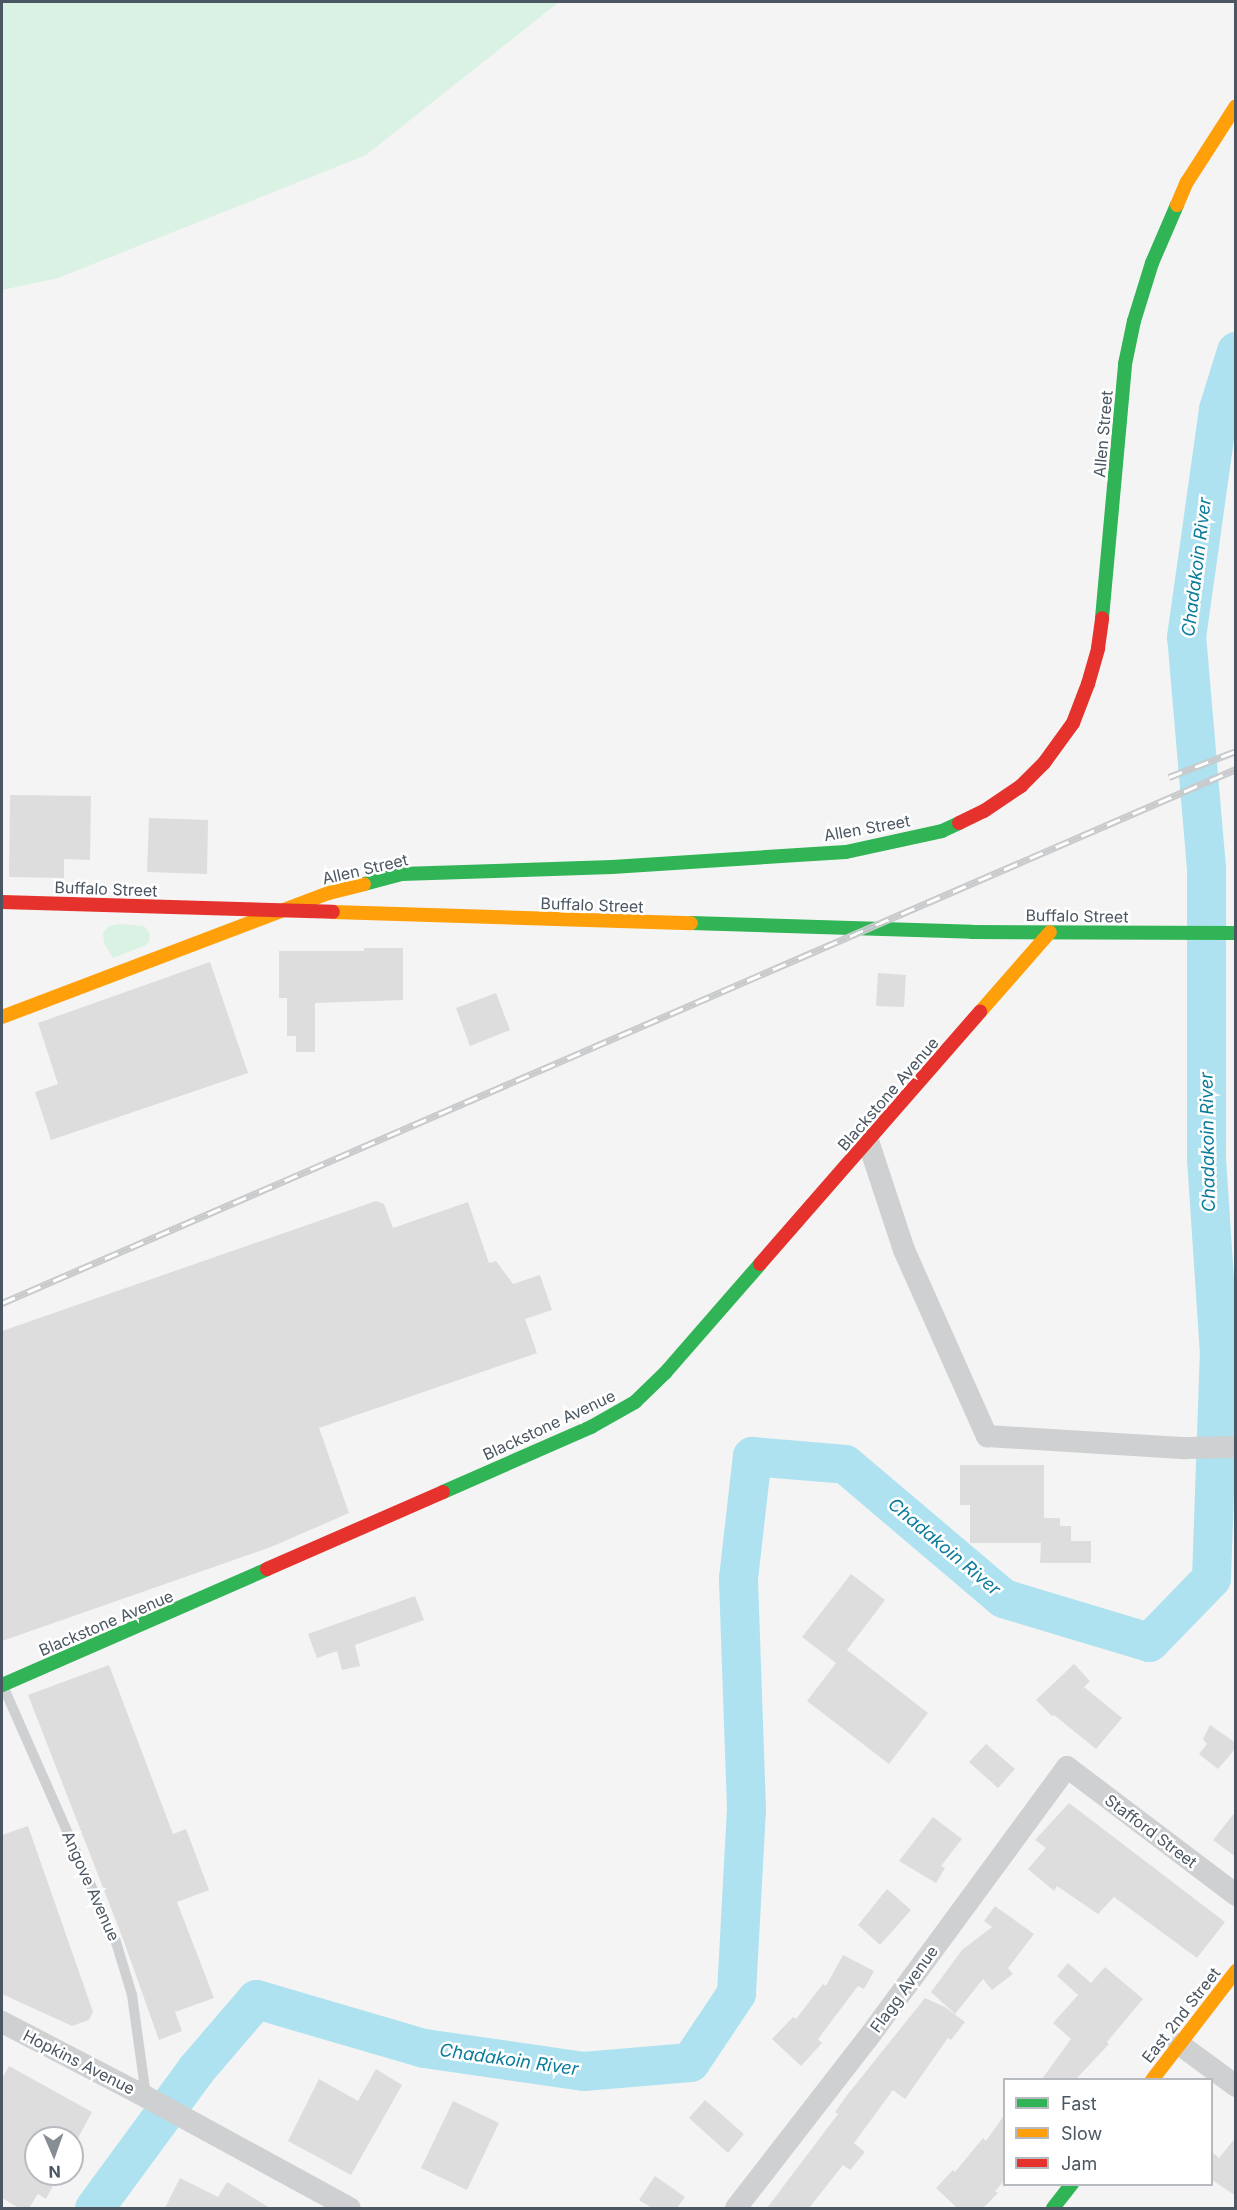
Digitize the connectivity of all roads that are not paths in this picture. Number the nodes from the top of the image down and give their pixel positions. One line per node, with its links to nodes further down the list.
1 (1236, 106): 2 (street, Allen Street)
2 (423, 873): 3 (street); 6 (street, Allen Street)
3 (413, 885)
4 (2, 902): 6 (street, Buffalo Street)
5 (413, 902): 7 (street)
6 (280, 912): 7 (street, Buffalo Street); 10 (street, Allen Street)
7 (427, 916): 8 (street, Buffalo Street)
8 (1050, 932): 9 (street, Buffalo Street); 11 (street, Blackstone Avenue)
9 (1236, 933)
10 (2, 1017)
11 (868, 1142): 12 (street); 13 (street, Blackstone Avenue)
12 (1236, 1447)
13 (2, 1685): 21 (lane, Angove Avenue)
14 (1067, 1767): 15 (street, Stafford Street); 24 (street, Flagg Avenue)
15 (1236, 1895)
16 (1236, 1971): 18 (street, East 2nd Street)
17 (2, 2022): 21 (street, Hopkins Avenue)
18 (1179, 2044): 19 (street, East 2nd Street); 20 (street)
19 (1153, 2078)
20 (1236, 2086)
21 (151, 2100): 23 (street, Hopkins Avenue)
22 (1070, 2186): 25 (street)
23 (350, 2208)
24 (736, 2208)
25 (1053, 2208)

